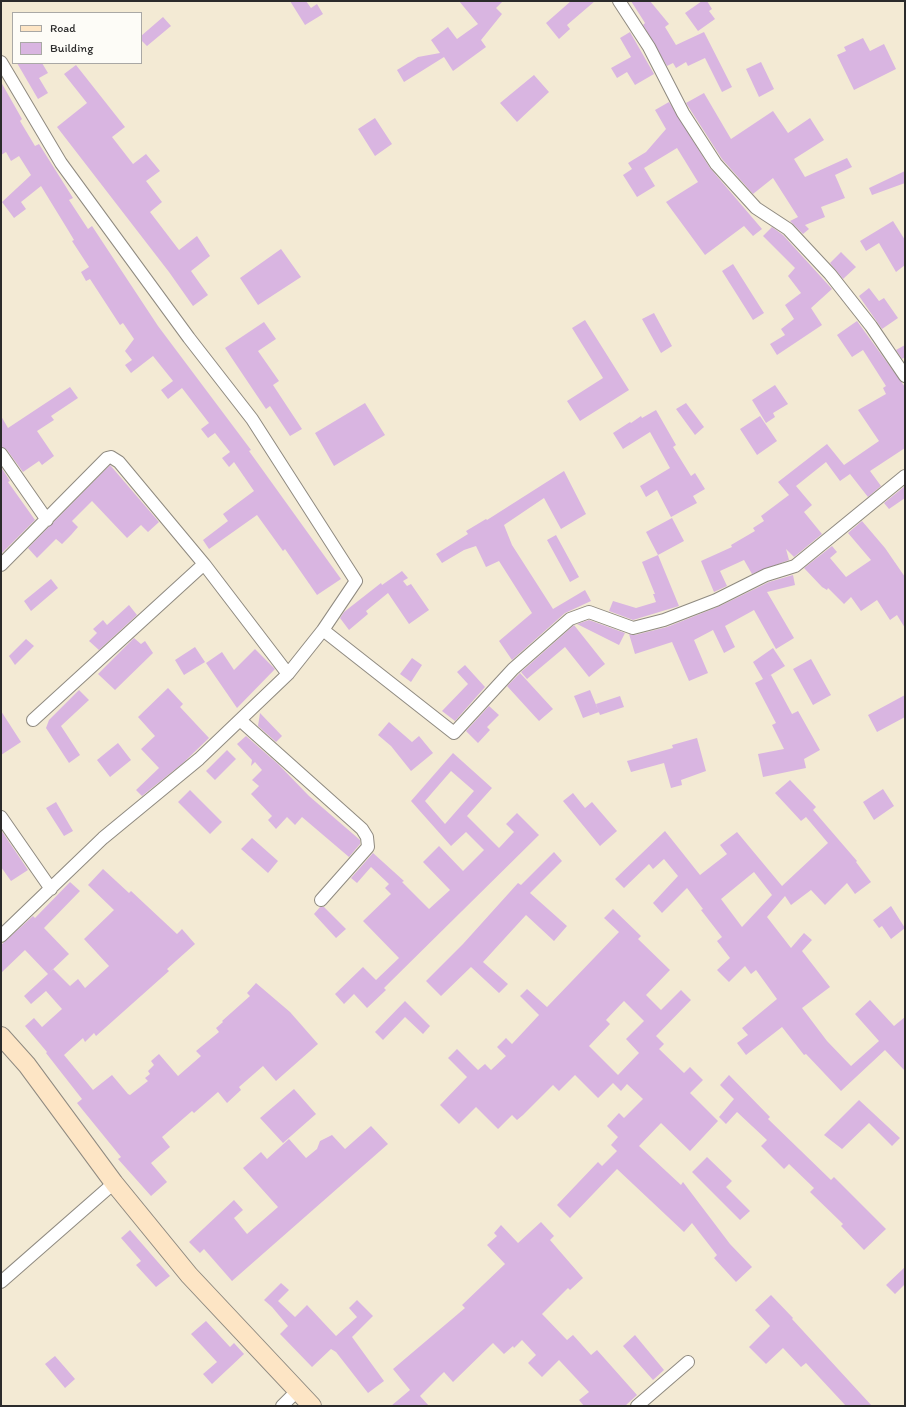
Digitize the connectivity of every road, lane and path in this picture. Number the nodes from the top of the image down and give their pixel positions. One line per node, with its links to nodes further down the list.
1 (619, 1): 3 (street)
2 (1, 62): 9 (street)
3 (905, 376)
4 (1, 454): 6 (street)
5 (905, 476): 9 (street)
6 (47, 520): 7 (street); 8 (street)
7 (204, 564): 10 (street); 11 (street)
8 (1, 565)
9 (323, 630): 10 (street)
10 (288, 674): 12 (street)
11 (33, 720)
12 (240, 720): 14 (street); 15 (street)
13 (1, 817): 14 (street)
14 (51, 889): 16 (street)
15 (321, 900)
16 (1, 936)
17 (1, 1036): 18 (street)
18 (114, 1183): 19 (street); 21 (street)
19 (1, 1282)
20 (688, 1362): 24 (street)
21 (297, 1391): 22 (street); 23 (street)
22 (282, 1406)
23 (312, 1406)
24 (637, 1406)

